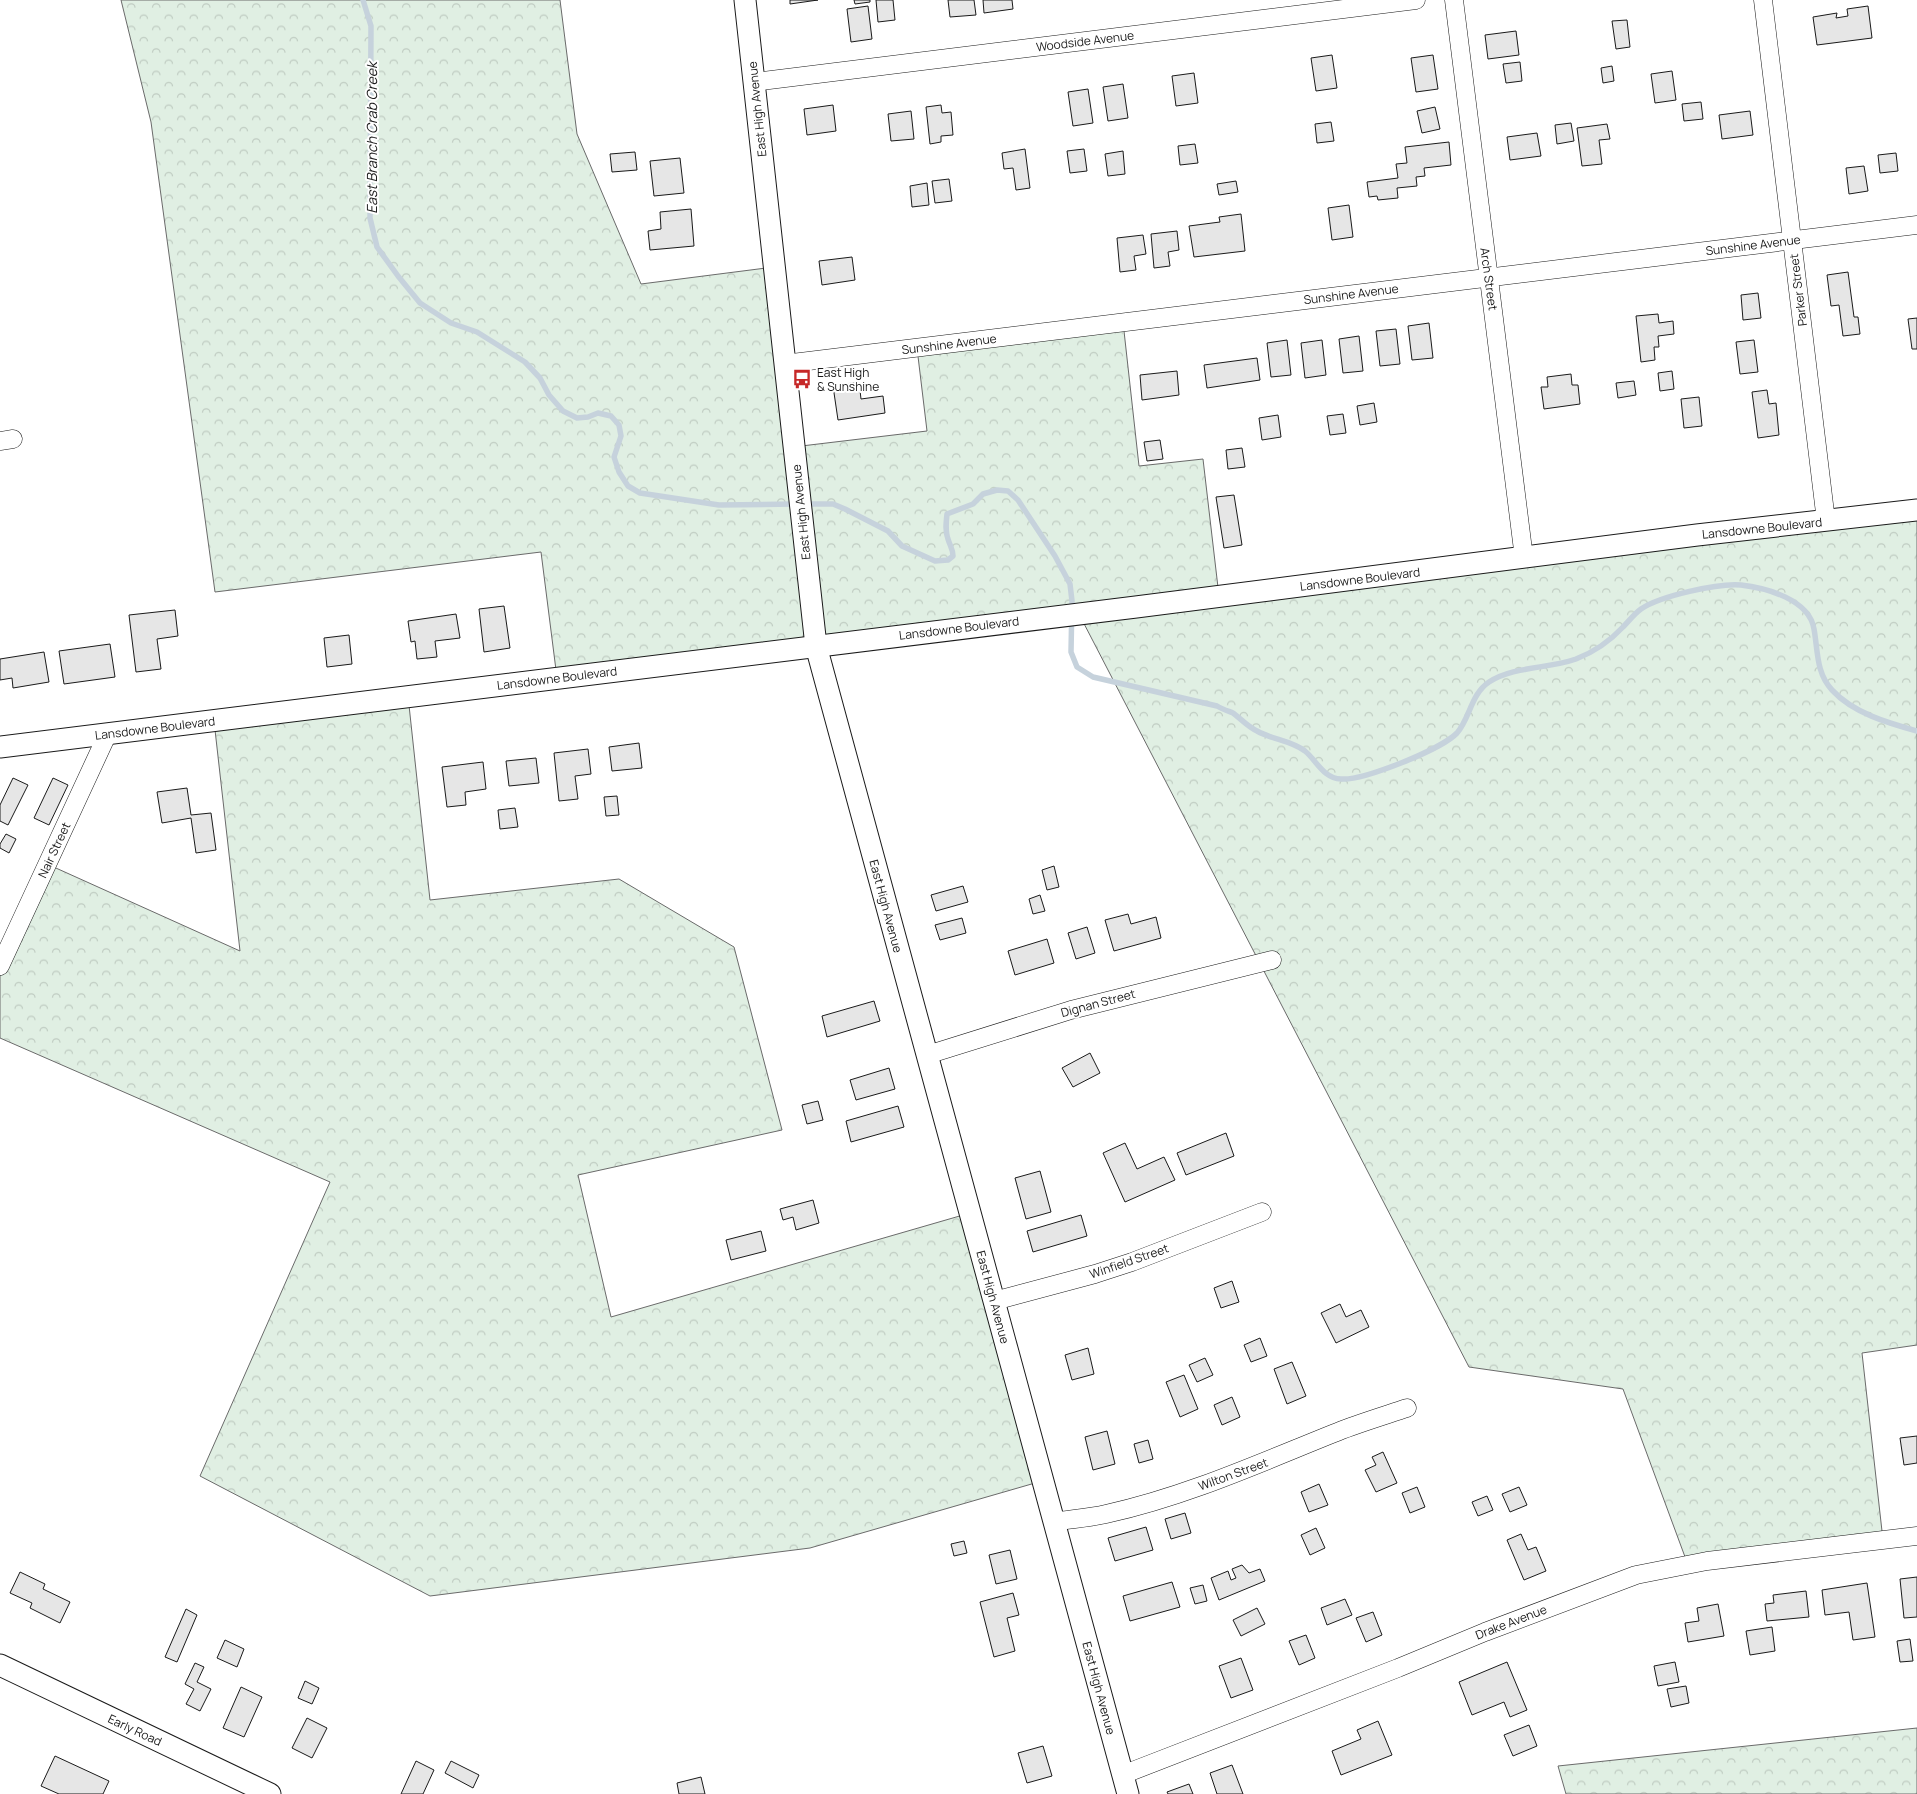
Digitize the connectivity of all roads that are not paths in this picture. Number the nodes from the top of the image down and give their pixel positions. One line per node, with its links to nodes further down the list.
1 (745, 0): 5 (street, East High Avenue)
2 (1416, 0): 5 (street, Woodside Avenue)
3 (1454, 0): 8 (street, Arch Street)
4 (1763, 0): 7 (street, Parker Street)
5 (754, 82): 9 (street, East High Avenue)
6 (1917, 224): 7 (street, Sunshine Avenue)
7 (1792, 240): 8 (street, Sunshine Avenue); 11 (street, Parker Street)
8 (1489, 277): 9 (street, Sunshine Avenue); 12 (street, Arch Street)
9 (784, 364): 13 (street, East High Avenue)
10 (1917, 510): 11 (street, Lansdowne Boulevard)
11 (1826, 521): 12 (street, Lansdowne Boulevard)
12 (1524, 558): 13 (street, Lansdowne Boulevard)
13 (816, 646): 14 (street, Lansdowne Boulevard); 18 (street, East High Avenue)
14 (108, 734): 15 (street, Lansdowne Boulevard); 17 (street, Nair Street)
15 (0, 747)
16 (1272, 960): 18 (street, Dignan Street)
17 (0, 966)
18 (927, 1054): 20 (street, East High Avenue)
19 (1262, 1212): 20 (street, Winfield Street)
20 (994, 1301): 22 (street, East High Avenue)
21 (1407, 1408): 22 (street, Wilton Street)
22 (1053, 1522): 25 (street, East High Avenue)
23 (1917, 1536): 25 (street, Drake Avenue)
24 (0, 1665): 26 (street, Early Road)
25 (1125, 1784)
26 (270, 1794)

